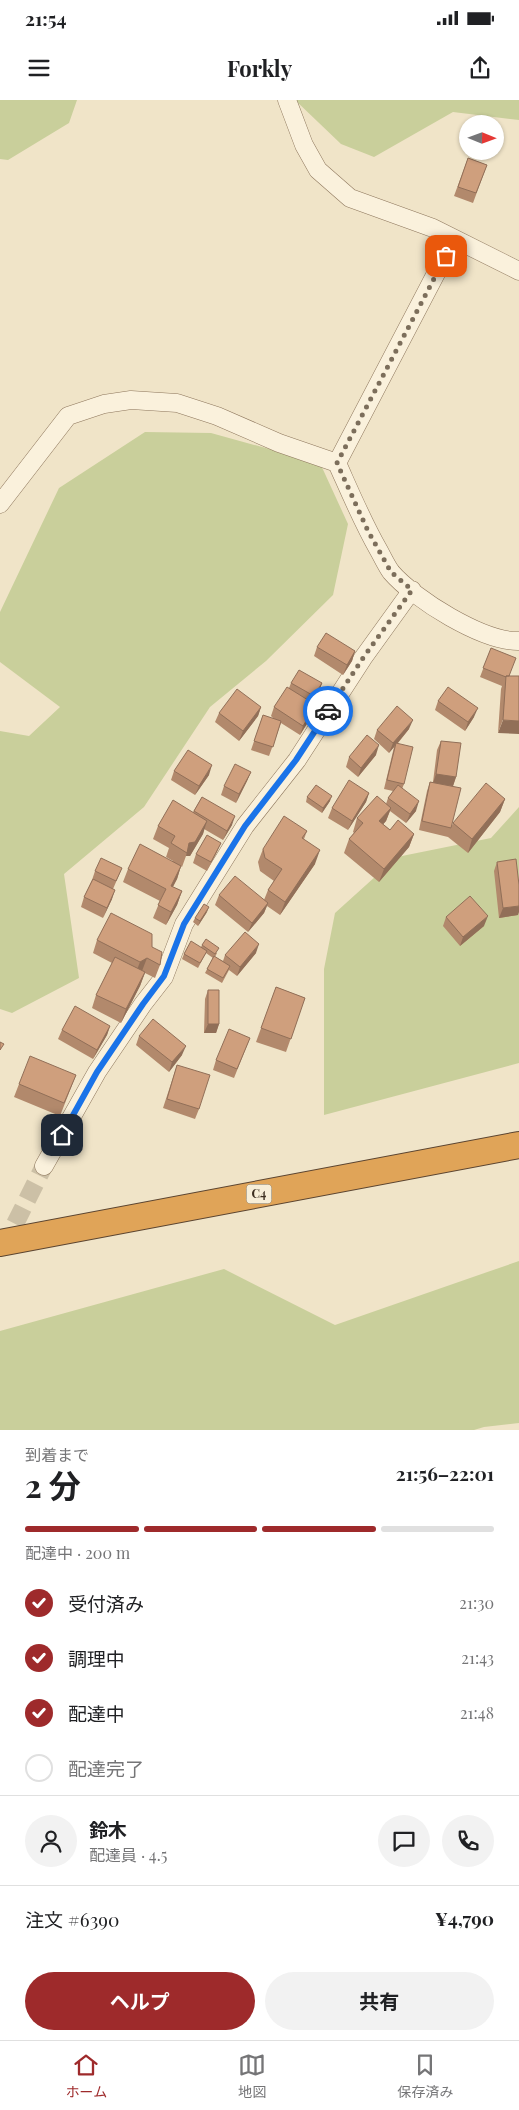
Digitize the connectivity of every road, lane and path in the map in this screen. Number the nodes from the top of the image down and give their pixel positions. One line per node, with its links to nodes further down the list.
1 (288, 100): 2 (street)
2 (454, 239): 3 (street); 4 (street)
3 (519, 271)
4 (337, 463): 5 (street); 6 (street)
5 (0, 504)
6 (412, 590): 7 (street); 9 (street)
7 (519, 642)
8 (519, 1145): 10 (highway, C4)
9 (44, 1166)
10 (0, 1243)

